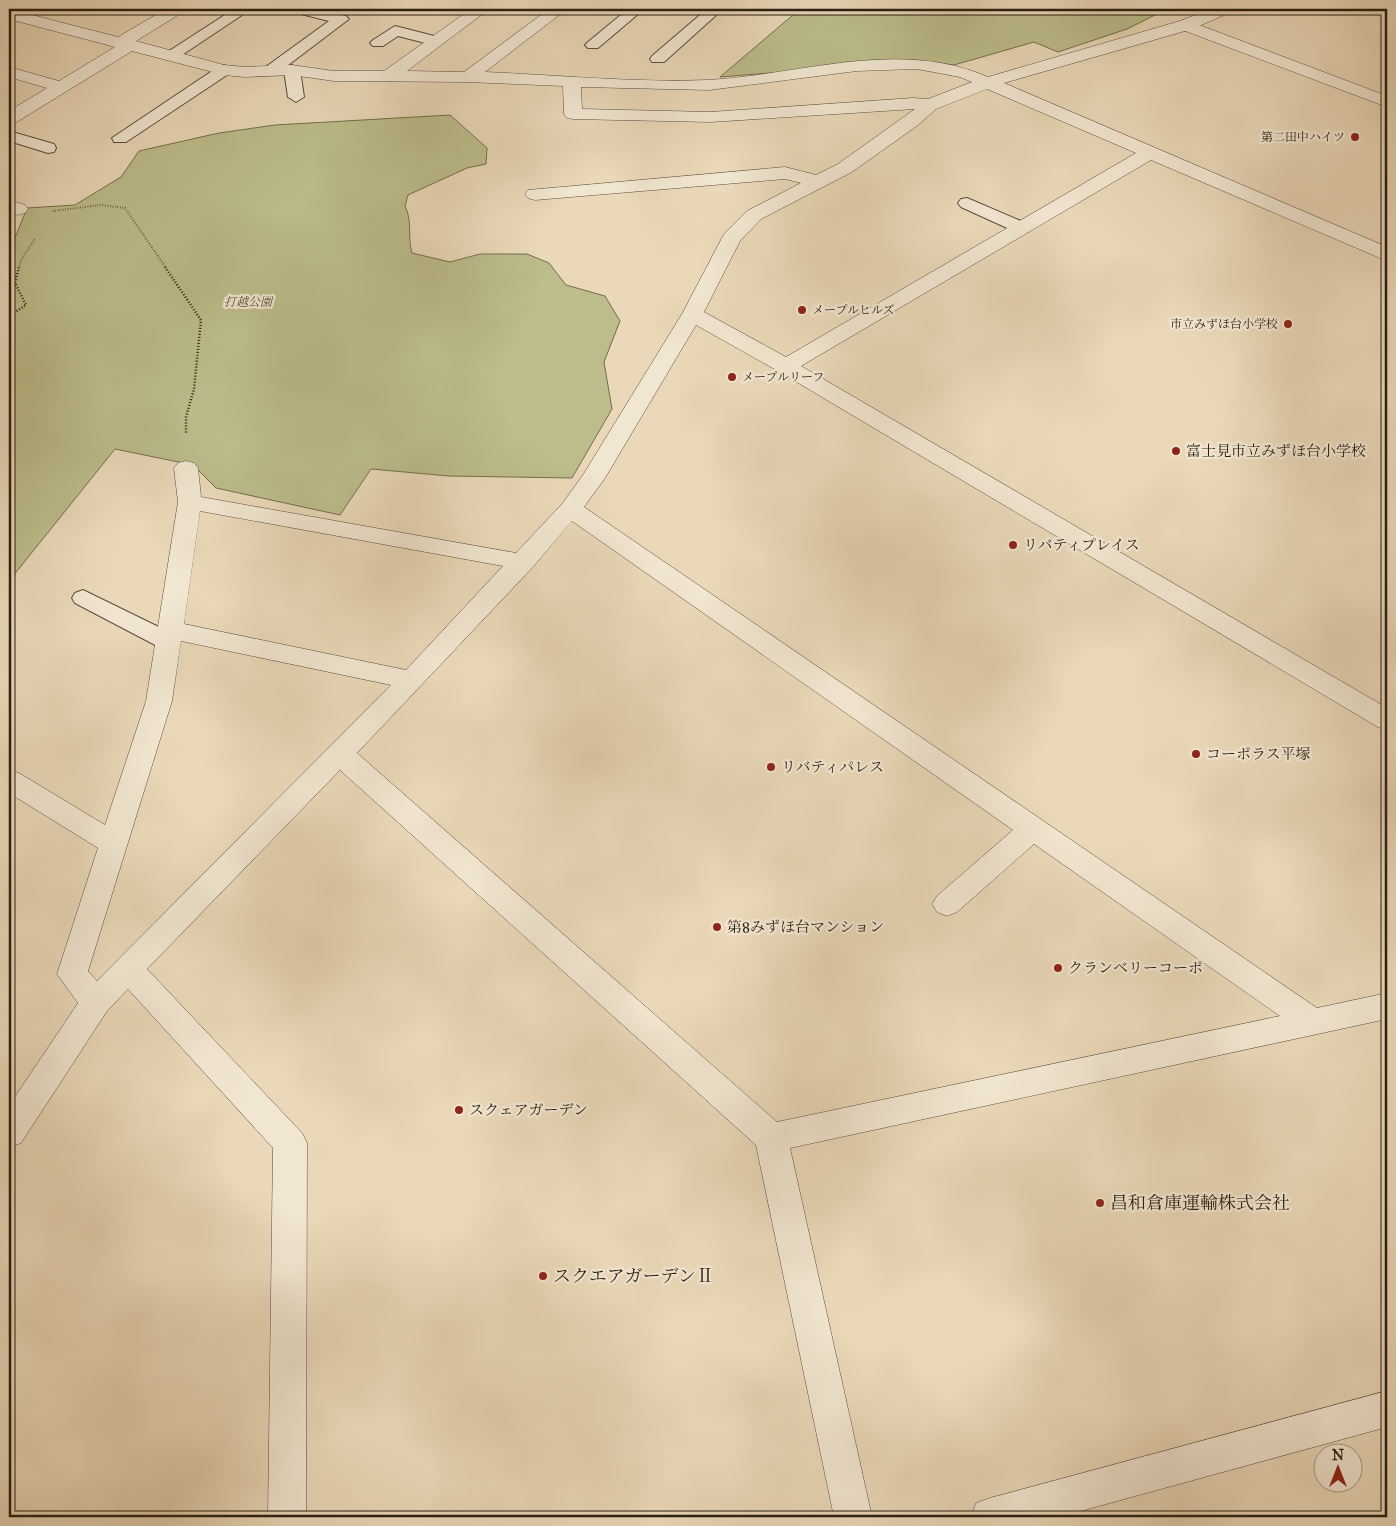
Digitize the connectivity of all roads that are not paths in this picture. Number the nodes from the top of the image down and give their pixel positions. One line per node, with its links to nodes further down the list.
1 (177, 9): 13 (street)
2 (244, 9): 15 (lane)
3 (298, 9): 17 (lane)
4 (481, 9): 11 (street)
5 (559, 9): 22 (street)
6 (637, 9): 14 (lane)
7 (716, 9): 16 (lane)
8 (1225, 9): 10 (street)
9 (9, 14): 13 (street)
10 (1186, 25): 24 (street); 27 (street)
11 (437, 41): 12 (lane); 21 (street)
12 (378, 43)
13 (125, 44): 15 (street); 25 (street)
14 (593, 45)
15 (171, 56): 18 (street)
16 (658, 59)
17 (273, 69): 18 (street); 19 (street)
18 (224, 70): 31 (lane)
19 (292, 70): 21 (street); 26 (lane)
20 (9, 72): 25 (street)
21 (389, 76): 22 (street)
22 (468, 77): 23 (street)
23 (572, 82): 24 (street); 28 (street)
24 (989, 82): 28 (street); 33 (street)
25 (61, 87): 29 (street)
26 (296, 97)
27 (1387, 102)
28 (930, 106): 34 (street)
29 (9, 119)
30 (9, 136): 32 (lane)
31 (120, 138)
32 (48, 148)
33 (1151, 152): 37 (street); 38 (street)
34 (819, 182): 35 (street); 39 (street)
35 (535, 194)
36 (967, 203): 37 (lane)
37 (1022, 228): 40 (street)
38 (1387, 254)
39 (692, 314): 40 (street); 43 (street)
40 (786, 366): 48 (street)
41 (186, 468): 42 (street)
42 (190, 502): 44 (street); 46 (street)
43 (570, 509): 44 (street); 51 (street)
44 (523, 562): 47 (street)
45 (83, 598): 46 (lane)
46 (168, 635): 47 (street); 52 (street)
47 (412, 680): 49 (street)
48 (1387, 720)
49 (340, 754): 54 (street); 59 (street)
50 (9, 780): 52 (street)
51 (1033, 829): 53 (street); 57 (street)
52 (113, 844): 55 (street)
53 (947, 904)
54 (128, 969): 55 (street); 62 (street)
55 (96, 1002): 58 (street)
56 (1387, 1006): 57 (street)
57 (1312, 1021): 59 (street)
58 (9, 1133)
59 (771, 1138): 63 (street)
60 (1387, 1409): 61 (street)
61 (1059, 1507): 64 (street)
62 (287, 1517)
63 (853, 1517)
64 (990, 1517)

